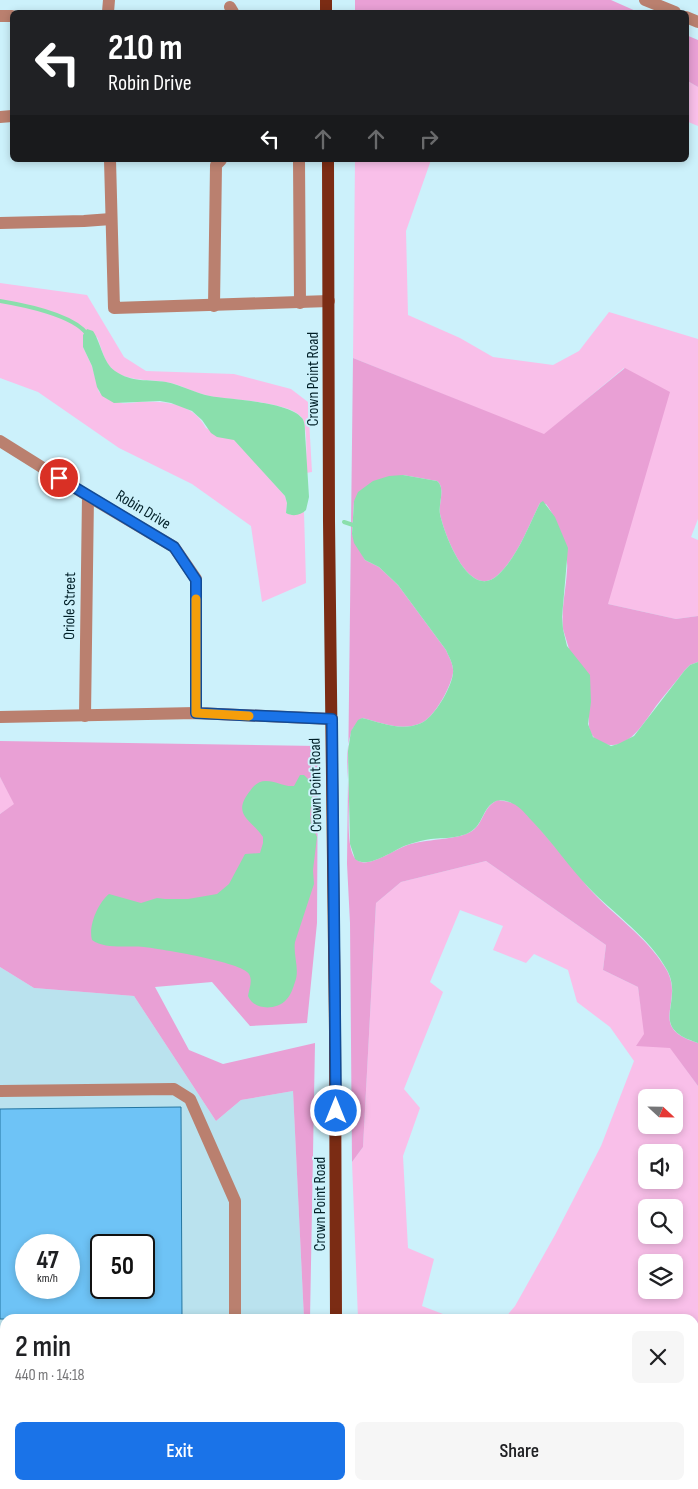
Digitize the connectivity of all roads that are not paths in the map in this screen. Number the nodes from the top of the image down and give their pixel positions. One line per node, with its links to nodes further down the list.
1 (645, 0): 2 (street)
2 (670, 10)
3 (110, 162): 7 (street)
4 (219, 162): 11 (street)
5 (299, 162): 10 (street)
6 (328, 162): 9 (main road, Crown Point Road)
7 (111, 218): 8 (street); 11 (street)
8 (0, 223)
9 (329, 301): 10 (street); 17 (main road, Crown Point Road)
10 (300, 303): 11 (street)
11 (214, 306)
12 (0, 441): 13 (street, Robin Drive)
13 (88, 496): 14 (street, Robin Drive); 15 (street, Oriole Street)
14 (196, 713): 15 (street); 17 (street)
15 (85, 716): 16 (street)
16 (0, 717)
17 (332, 719): 20 (main road, Crown Point Road)
18 (0, 1091): 19 (street)
19 (235, 1314)
20 (336, 1314)

